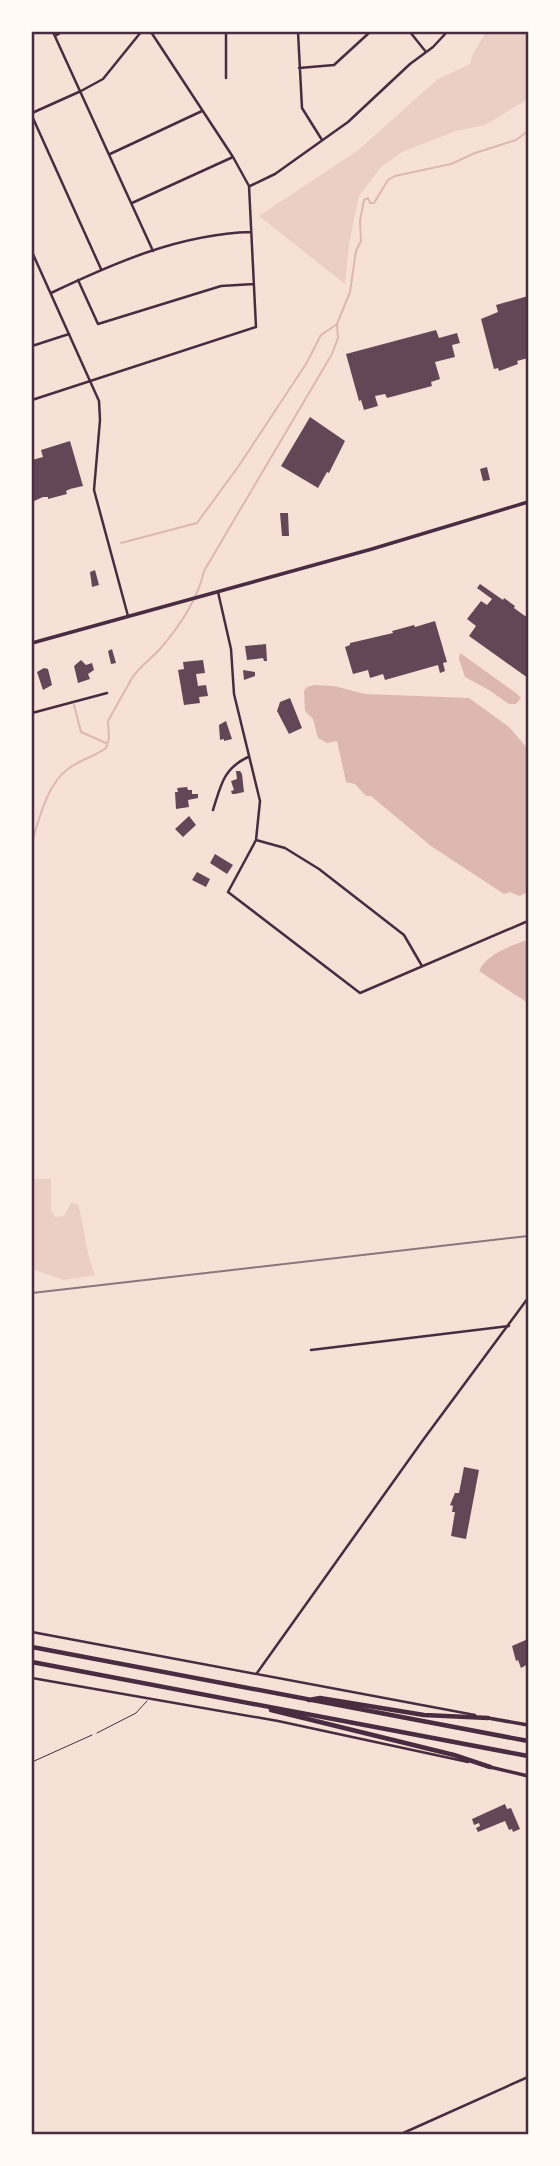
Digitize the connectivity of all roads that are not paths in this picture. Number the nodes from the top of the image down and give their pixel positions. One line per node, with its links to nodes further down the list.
1 (62, 32): 9 (street)
2 (141, 32): 13 (street)
3 (151, 32): 14 (street)
4 (226, 32): 12 (street)
5 (298, 32): 11 (street)
6 (370, 32): 11 (street)
7 (410, 32): 10 (street)
8 (447, 32): 10 (street)
9 (54, 34): 13 (street)
10 (426, 52): 16 (street)
11 (299, 68): 16 (street)
12 (226, 78)
13 (81, 91): 15 (street); 17 (street)
14 (202, 110): 17 (street); 18 (street)
15 (32, 115): 24 (street)
16 (322, 140): 19 (street)
17 (110, 154): 20 (street)
18 (233, 157): 19 (street); 20 (street)
19 (249, 186): 21 (street)
20 (132, 203): 22 (street)
21 (251, 232): 22 (street); 26 (street)
22 (153, 251): 24 (street)
23 (32, 252): 27 (street)
24 (101, 269): 25 (street)
25 (78, 280): 26 (street); 27 (street)
26 (254, 284): 30 (street)
27 (50, 293): 28 (street)
28 (69, 334): 29 (street); 30 (street)
29 (32, 346)
30 (90, 381): 31 (street); 34 (street)
31 (32, 400)
32 (528, 502): 33 (main road)
33 (215, 592): 34 (main road); 38 (street)
34 (128, 616): 35 (main road)
35 (32, 643)
36 (107, 693): 37 (street)
37 (32, 713)
38 (249, 757): 39 (street); 40 (street)
39 (213, 810)
40 (256, 840): 42 (street); 42 (street)
41 (528, 921): 42 (street)
42 (422, 966)
43 (528, 1298): 44 (street)
44 (509, 1326): 45 (street); 49 (street)
45 (311, 1350)
46 (32, 1632): 49 (street)
47 (32, 1647): 53 (highway)
48 (32, 1662): 52 (highway)
49 (257, 1673): 54 (street)
50 (32, 1678): 51 (street)
51 (148, 1699): 56 (lane); 59 (street)
52 (233, 1700): 58 (highway); 59 (highway)
53 (306, 1700): 54 (highway); 57 (highway)
54 (488, 1718): 55 (main road)
55 (528, 1725)
56 (97, 1732)
57 (528, 1741)
58 (528, 1756)
59 (490, 1767): 60 (main road)
60 (528, 1776)
61 (528, 2077): 62 (street)
62 (401, 2134)

